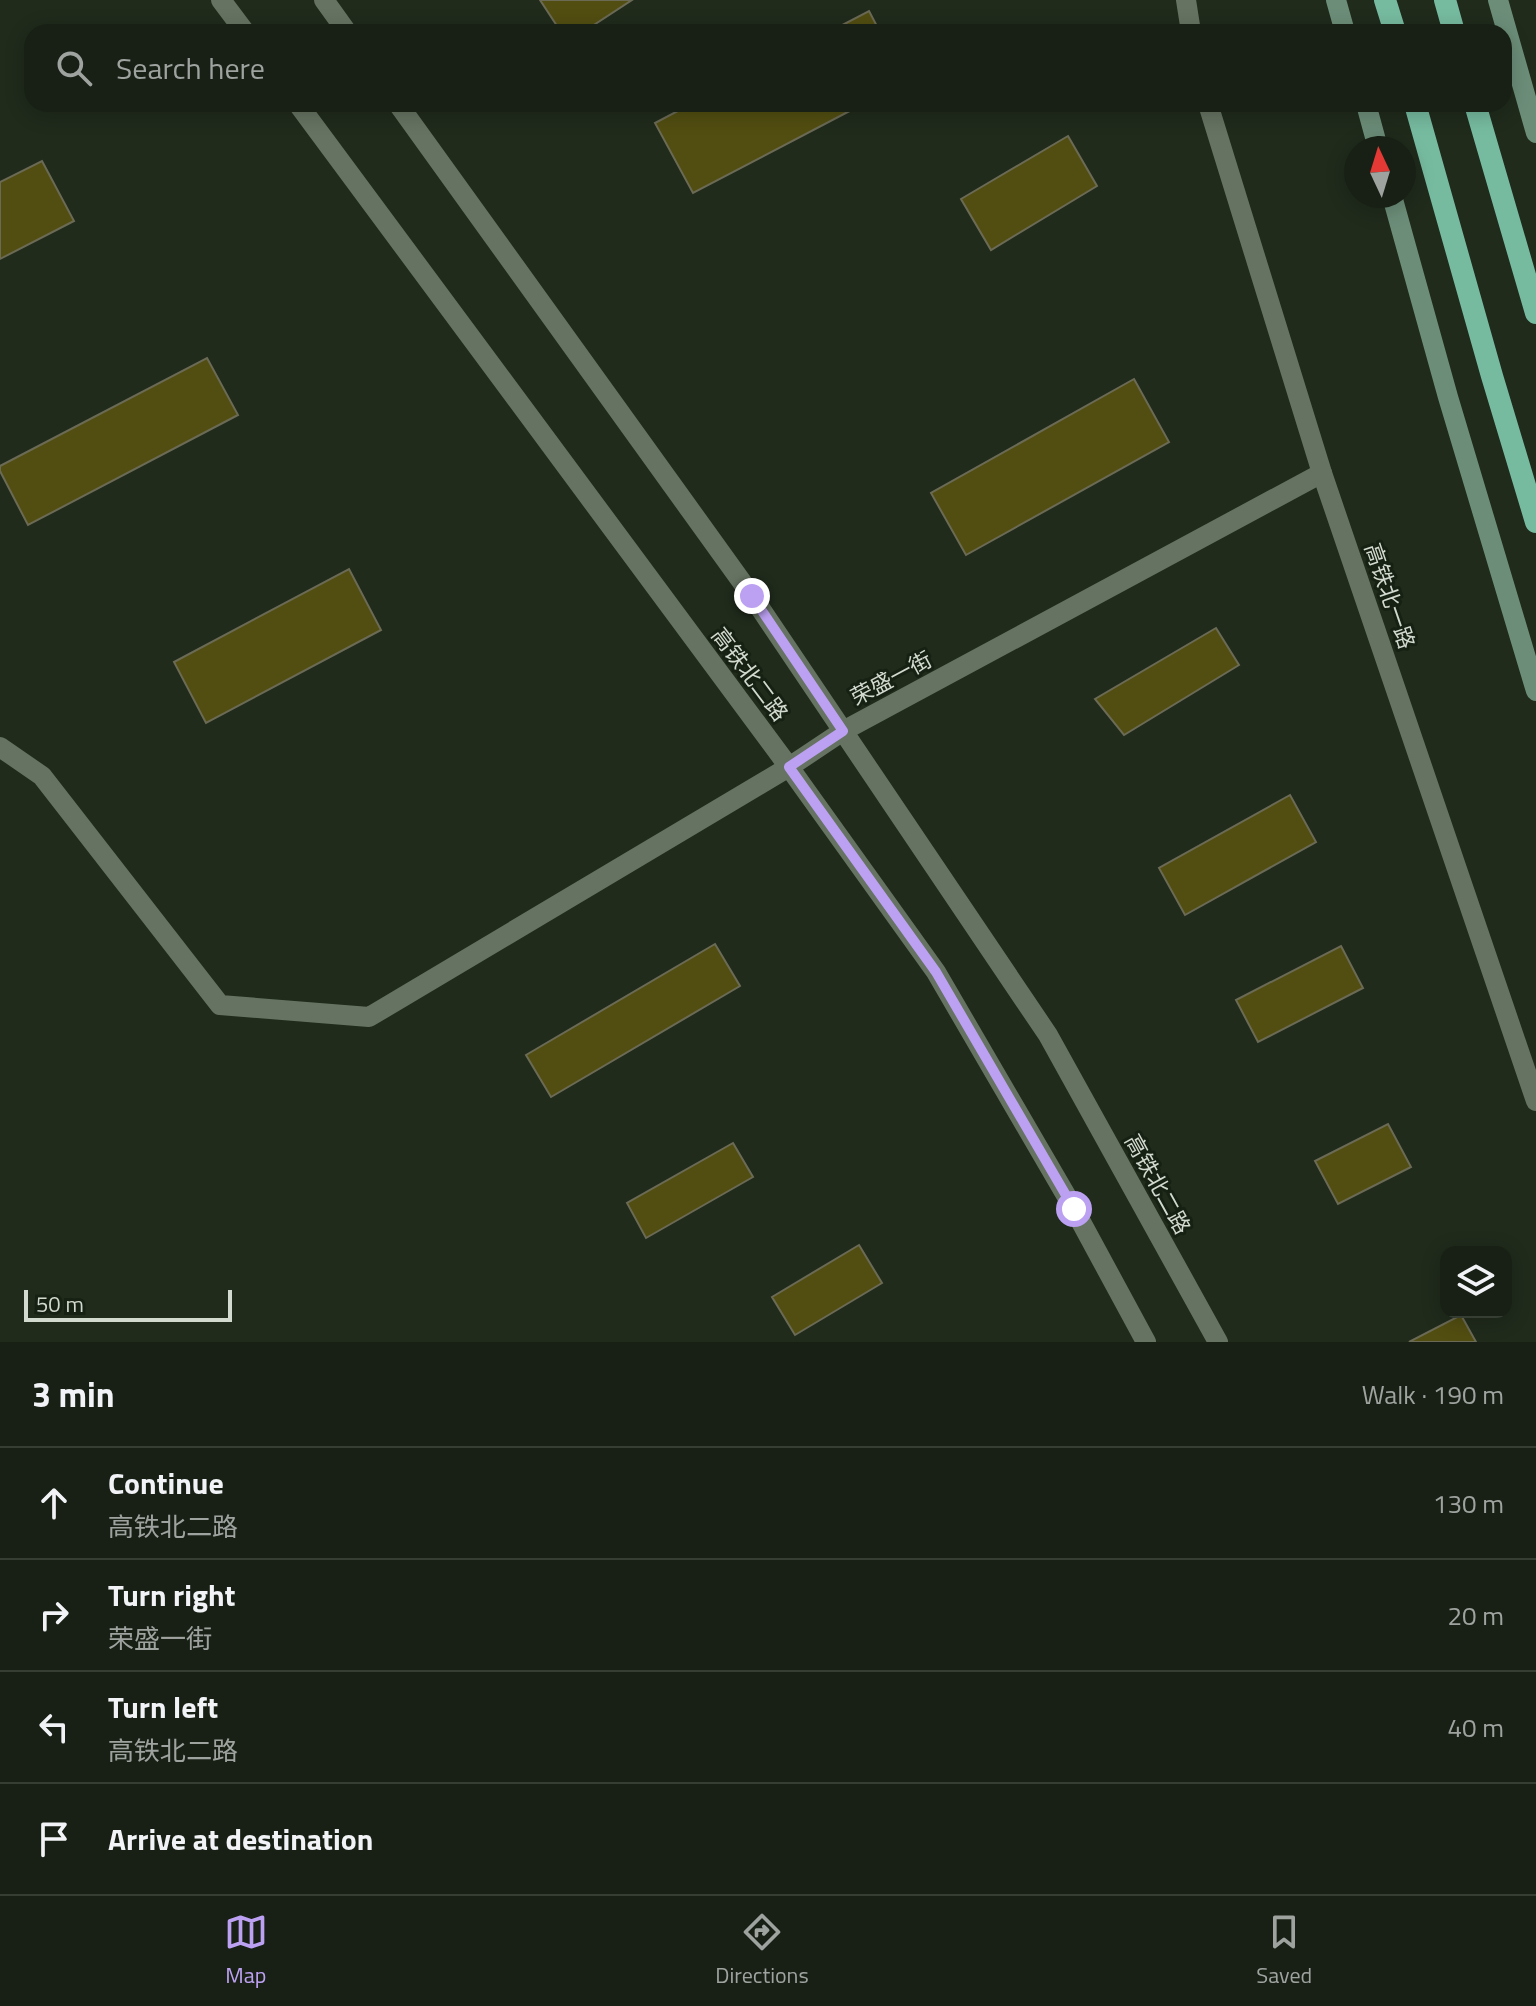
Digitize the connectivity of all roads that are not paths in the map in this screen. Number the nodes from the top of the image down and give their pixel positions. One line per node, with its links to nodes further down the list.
1 (221, 0): 8 (street)
2 (324, 0): 9 (street)
3 (1186, 0): 10 (street)
4 (1336, 0): 11 (main road)
5 (1385, 0): 12 (highway)
6 (1445, 0): 13 (highway)
7 (1498, 0): 14 (main road)
8 (239, 24)
9 (341, 24)
10 (1190, 24)
11 (1343, 24)
12 (1392, 24)
13 (1452, 24)
14 (1505, 24)
15 (1512, 49): 22 (main road)
16 (304, 112): 31 (street, 高铁北二路)
17 (404, 112): 29 (street, 高铁北二路)
18 (1210, 112): 26 (street, 高铁北一路)
19 (1368, 112): 23 (main road)
20 (1417, 112): 27 (highway)
21 (1477, 112): 25 (highway)
22 (1536, 133)
23 (1375, 136)
24 (1395, 208): 28 (main road)
25 (1536, 313)
26 (1322, 473): 29 (street, 荣盛一街); 32 (street, 高铁北一路)
27 (1536, 522)
28 (1536, 691)
29 (843, 731): 31 (street, 荣盛一街); 34 (street, 高铁北二路)
30 (0, 747): 31 (street, 荣盛一街)
31 (789, 767): 33 (street, 高铁北二路)
32 (1536, 1101)
33 (1146, 1342)
34 (1218, 1342)

